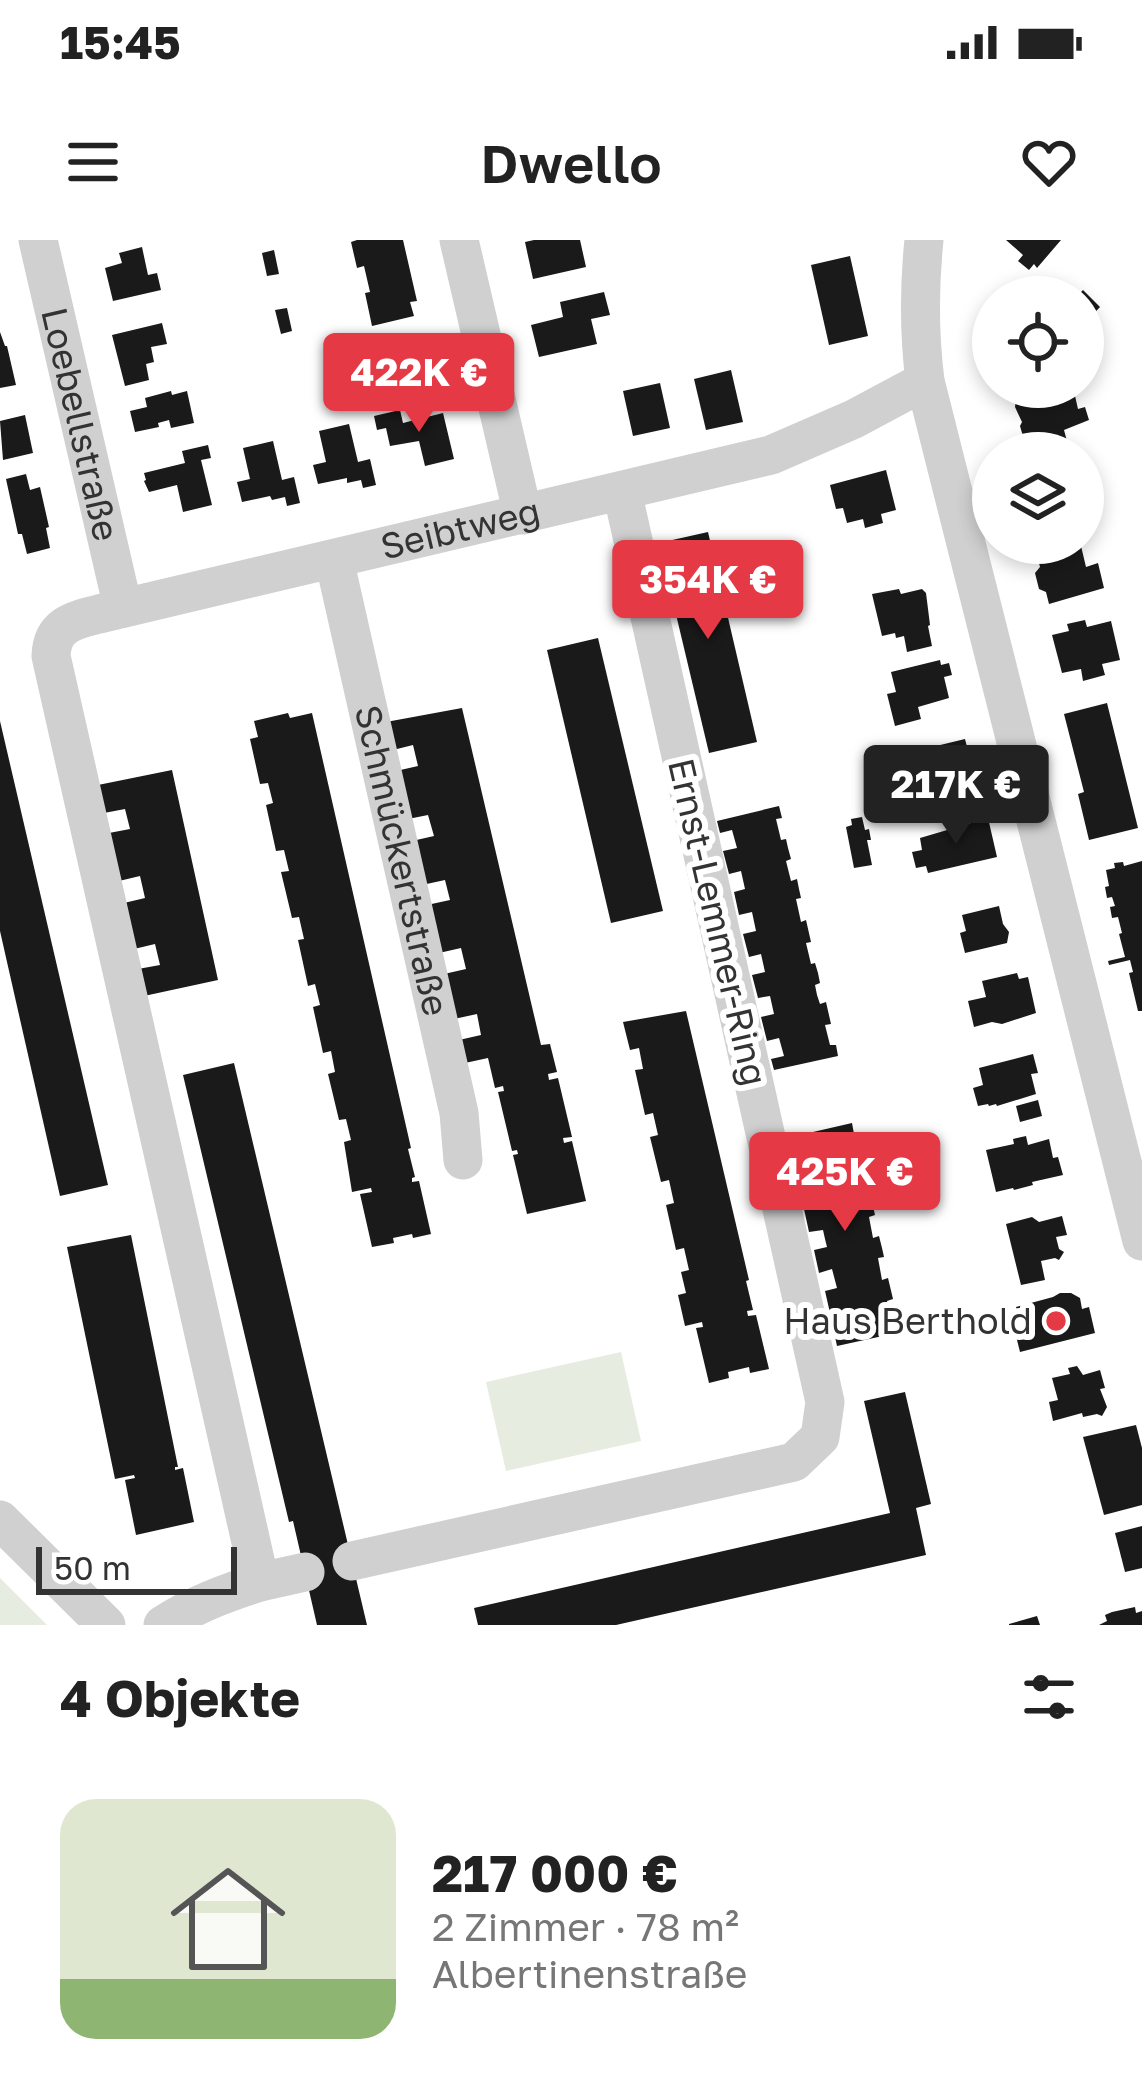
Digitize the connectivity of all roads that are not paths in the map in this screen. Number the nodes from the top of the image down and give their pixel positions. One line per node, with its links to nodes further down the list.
1 (38, 240): 8 (street, Loebellstraße)
2 (459, 240): 6 (street)
3 (924, 240): 4 (street)
4 (926, 381): 5 (street, Seibtweg); 10 (street)
5 (622, 491): 6 (street, Seibtweg); 12 (street, Ernst-Lemmer-Ring)
6 (523, 515): 7 (street, Seibtweg)
7 (334, 559): 8 (street, Seibtweg); 9 (street, Schmückertstraße)
8 (123, 608): 14 (street, Seibtweg)
9 (464, 1160)
10 (1142, 1241)
11 (0, 1520): 15 (street)
12 (352, 1561)
13 (305, 1572): 14 (street)
14 (260, 1582): 16 (street)
15 (106, 1625)
16 (163, 1625)

